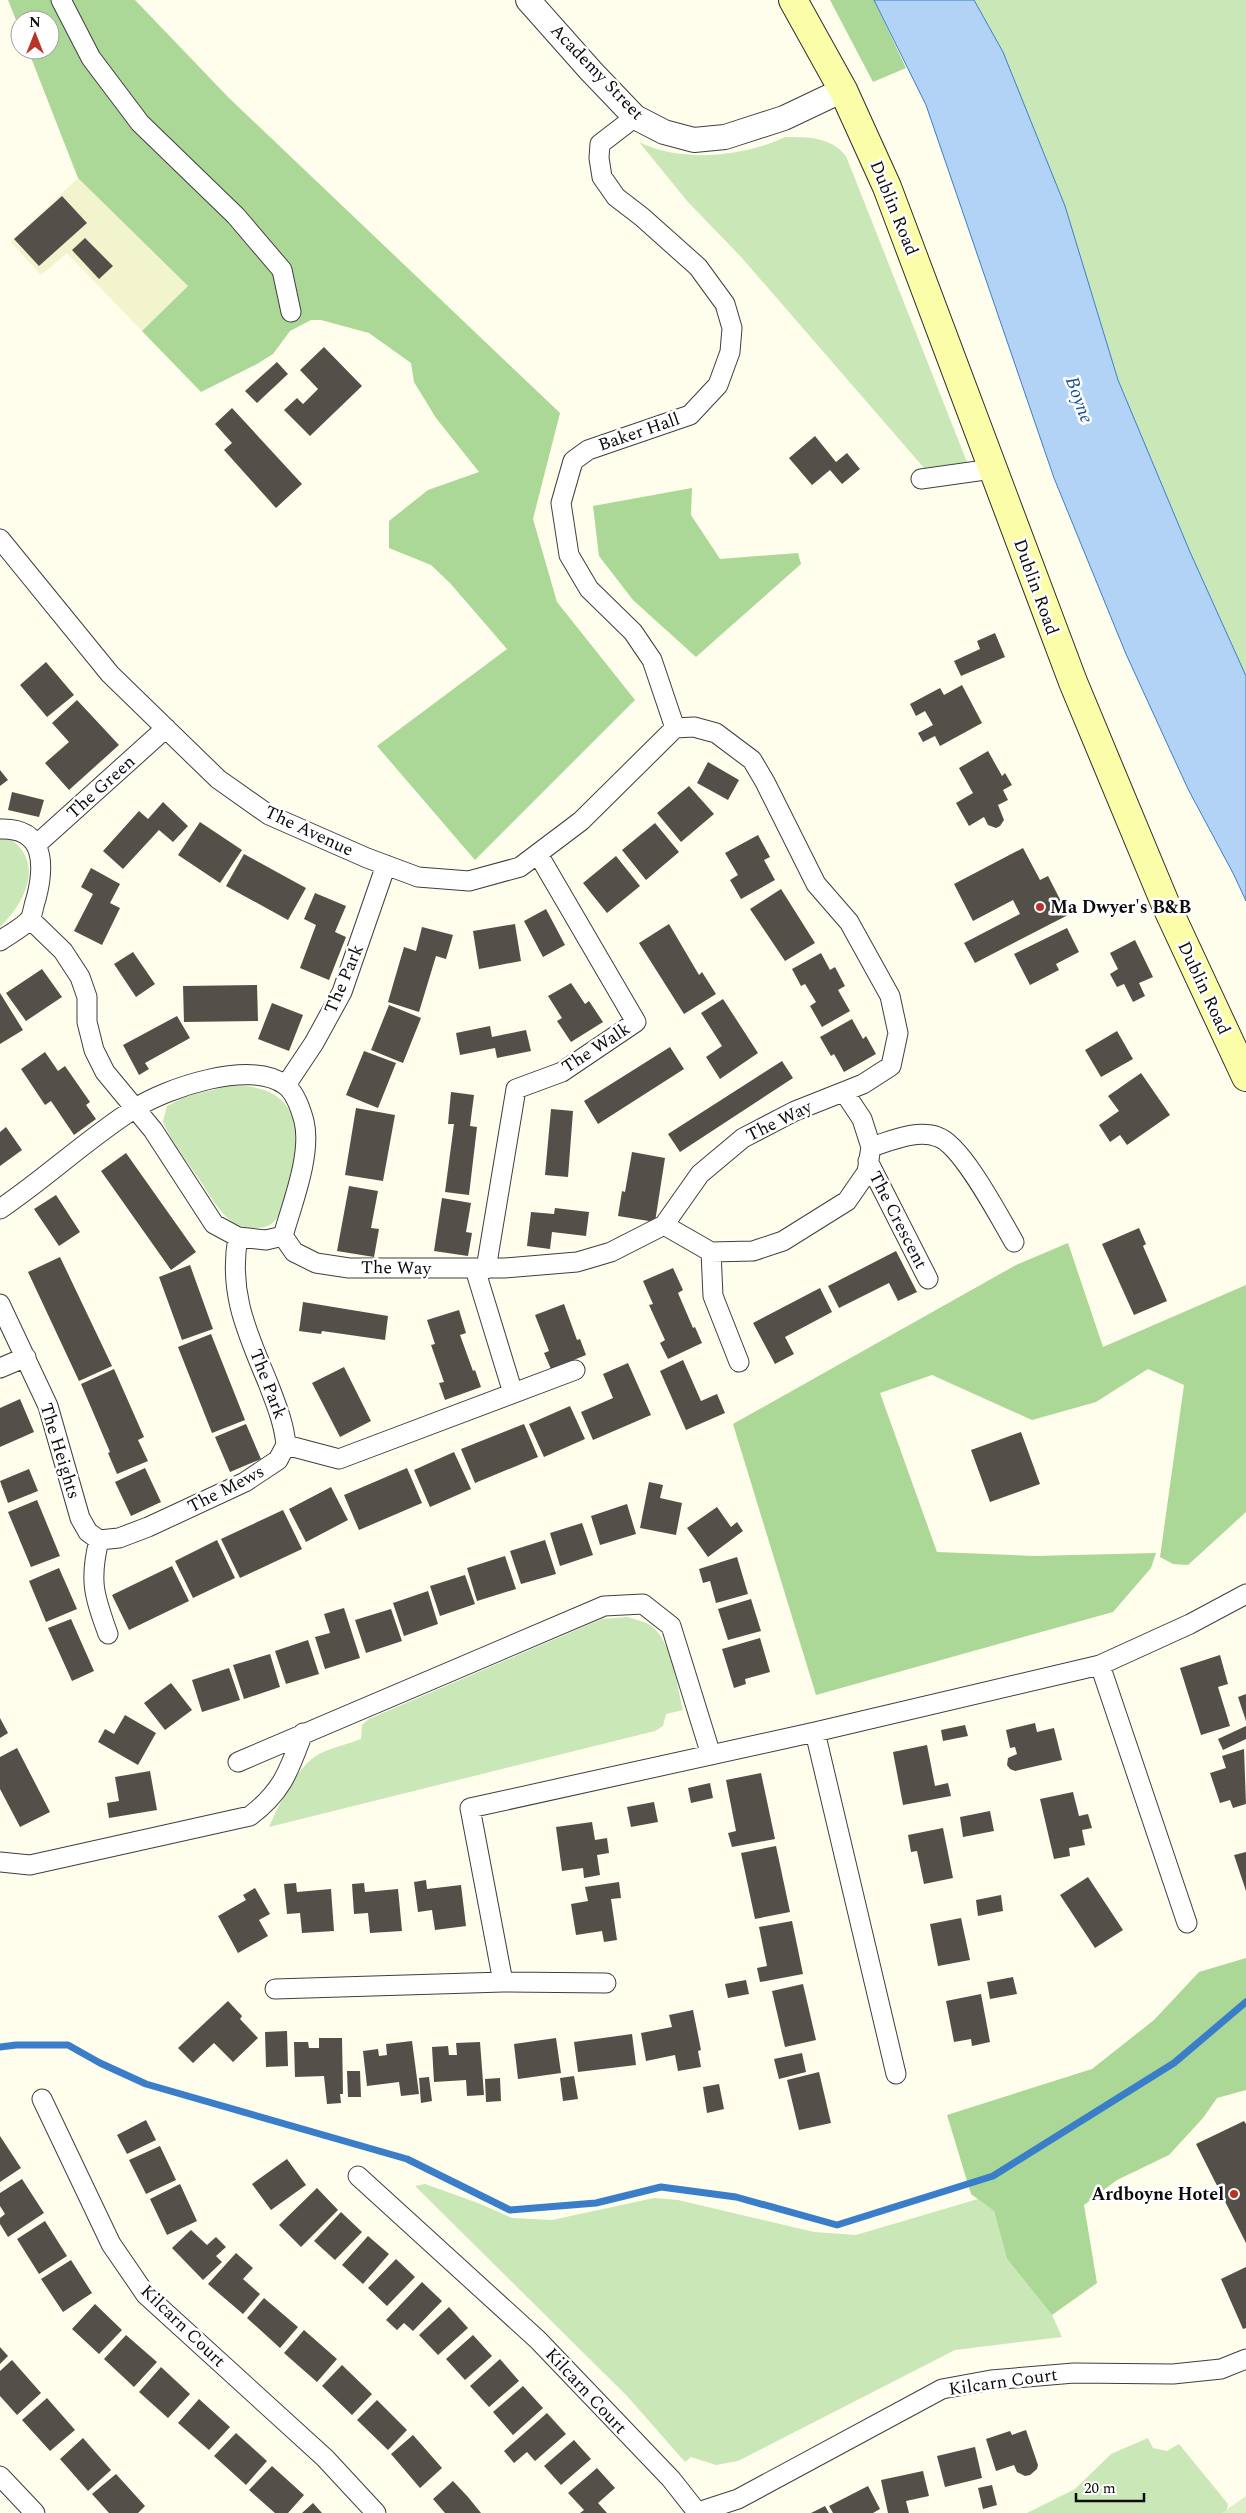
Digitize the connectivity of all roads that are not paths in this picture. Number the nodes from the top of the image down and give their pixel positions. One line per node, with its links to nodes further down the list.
1 (61, 0): 6 (street)
2 (528, 0): 5 (street, Academy Street)
3 (793, 0): 4 (main road, Dublin Road)
4 (843, 90): 5 (street, Academy Street); 7 (main road, Dublin Road)
5 (635, 117): 11 (street, Baker Hall)
6 (292, 312)
7 (992, 469): 8 (street); 18 (main road, Dublin Road)
8 (922, 479)
9 (0, 539): 10 (street, The Avenue)
10 (166, 728): 13 (street, The Green); 15 (street, The Avenue)
11 (675, 728): 14 (street, The Avenue); 20 (street, The Way)
12 (0, 829): 13 (street)
13 (36, 845): 16 (street)
14 (538, 854): 15 (street, The Avenue); 29 (street, The Walk)
15 (386, 865): 19 (street, The Park)
16 (30, 919): 17 (street); 21 (street)
17 (0, 941)
18 (1246, 1077)
19 (286, 1085): 21 (street); 25 (street)
20 (844, 1092): 22 (street, The Crescent); 24 (street, The Way)
21 (135, 1108): 23 (street); 26 (street)
22 (870, 1154): 27 (street, The Crescent); 28 (street, The Crescent); 30 (street, The Crescent)
23 (0, 1209)
24 (664, 1225): 28 (street); 29 (street, The Way)
25 (283, 1236): 26 (street); 29 (street, The Way)
26 (238, 1237): 37 (street, The Park)
27 (1014, 1242)
28 (711, 1252): 33 (street)
29 (480, 1269): 36 (street)
30 (928, 1279)
31 (0, 1304): 32 (street, The Heights)
32 (26, 1357): 34 (street); 38 (street, The Heights)
33 (738, 1362)
34 (0, 1368)
35 (575, 1370): 36 (street)
36 (513, 1394): 37 (street)
37 (286, 1445): 38 (street, The Mews)
38 (99, 1540): 40 (street)
39 (1246, 1594): 41 (street)
40 (108, 1634)
41 (1100, 1665): 42 (street); 47 (street)
42 (815, 1732): 44 (street); 51 (street)
43 (303, 1733): 44 (street); 45 (street); 46 (street)
44 (711, 1755): 48 (street)
45 (238, 1762)
46 (0, 1862)
47 (1187, 1923)
48 (504, 1982): 49 (street); 50 (street)
49 (606, 1983)
50 (275, 1989)
51 (896, 2074)
52 (42, 2099): 58 (street, Kilcarn Court)
53 (358, 2176): 56 (street, Kilcarn Court)
54 (1246, 2359): 56 (street, Kilcarn Court)
55 (0, 2476): 57 (street)
56 (696, 2512)
57 (35, 2513)
58 (376, 2513)

